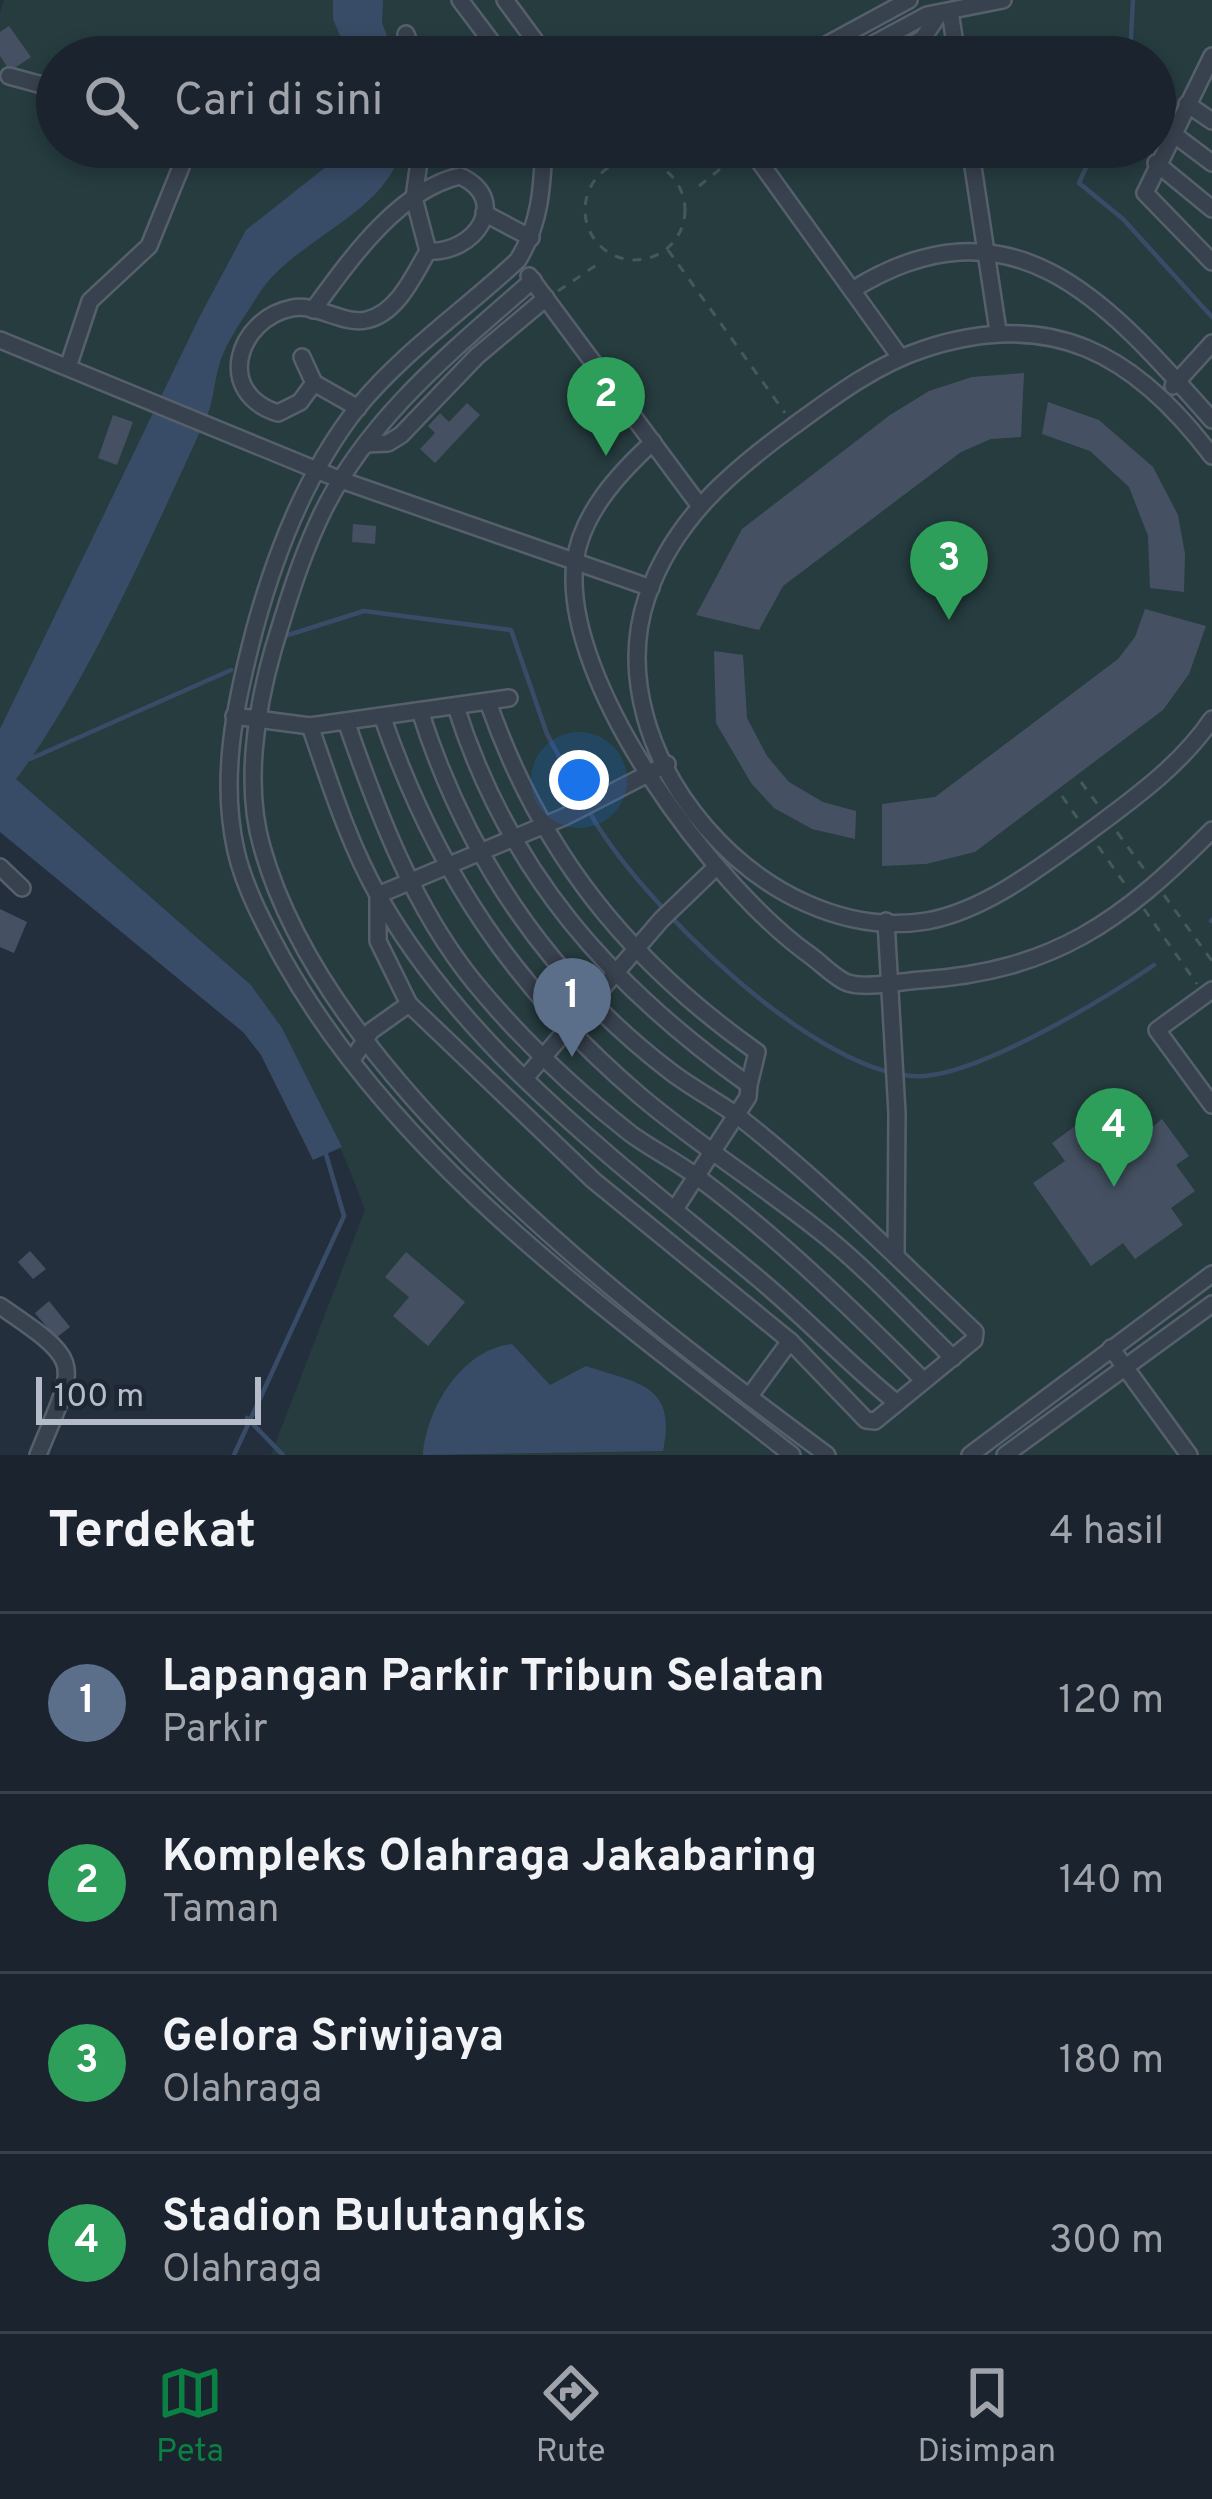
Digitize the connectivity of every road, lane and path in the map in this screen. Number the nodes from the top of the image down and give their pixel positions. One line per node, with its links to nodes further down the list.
1 (460, 0): 6 (street)
2 (505, 0): 7 (street)
3 (909, 0): 8 (street)
4 (1003, 0): 5 (street)
5 (945, 12): 9 (street); 10 (street); 11 (street)
6 (487, 36)
7 (532, 36)
8 (843, 36)
9 (894, 36)
10 (925, 36)
11 (952, 36)
12 (1212, 56): 14 (street)
13 (9, 76): 15 (street)
14 (1208, 76): 16 (street)
15 (36, 83)
16 (1187, 104): 17 (street); 18 (street)
17 (1212, 121)
18 (1176, 125)
19 (1176, 136): 20 (street)
20 (1212, 163)
21 (181, 168): 51 (street)
22 (419, 168): 32 (street)
23 (543, 168): 35 (street)
24 (612, 168): 36 (path)
25 (658, 168): 36 (path)
26 (722, 168): 31 (path)
27 (764, 168): 43 (street)
28 (973, 168): 37 (street)
29 (1155, 168): 40 (street)
30 (1162, 168): 33 (street)
31 (699, 186)
32 (415, 198): 34 (street); 38 (street); 45 (street)
33 (1212, 209)
34 (484, 213): 35 (street); 38 (street)
35 (531, 238): 39 (street)
36 (667, 249): 57 (path)
37 (985, 249): 43 (street); 46 (street); 52 (street)
38 (428, 251): 45 (street)
39 (518, 260): 42 (street); 55 (street)
40 (1212, 262)
41 (598, 264): 44 (path)
42 (533, 280): 44 (street); 59 (street)
43 (852, 290): 50 (street)
44 (546, 298): 58 (street); 59 (street)
45 (313, 310): 53 (street)
46 (998, 331): 50 (street); 54 (street)
47 (0, 340): 51 (street)
48 (1210, 345): 52 (street)
49 (302, 357): 53 (street)
50 (900, 357): 57 (street)
51 (68, 367): 61 (street)
52 (1178, 381): 54 (street); 56 (street)
53 (314, 383): 55 (street)
54 (1163, 397): 60 (street)
55 (358, 408): 61 (street)
56 (1212, 420)
57 (794, 426): 63 (street)
58 (653, 442): 63 (street); 64 (street)
59 (367, 444): 62 (street)
60 (1212, 456)
61 (317, 470): 62 (street); 70 (street)
62 (341, 480): 64 (street); 73 (street)
63 (699, 505): 65 (street)
64 (575, 562): 65 (street); 77 (street)
65 (651, 588): 76 (street)
66 (509, 698): 67 (street)
67 (488, 702): 68 (street); 78 (street)
68 (456, 706): 69 (street); 81 (street)
69 (420, 711): 71 (street); 83 (street)
70 (235, 716): 73 (street); 100 (street)
71 (382, 716): 74 (street); 85 (street)
72 (1212, 719): 90 (street)
73 (258, 721): 75 (street); 98 (street)
74 (346, 721): 75 (street); 87 (street)
75 (310, 726): 89 (street)
76 (667, 764): 77 (street); 79 (street)
77 (647, 774): 78 (street); 82 (street)
78 (544, 825): 81 (street); 91 (street)
79 (706, 828): 82 (street); 90 (street)
80 (1212, 830): 93 (street)
81 (512, 838): 83 (street); 92 (street)
82 (691, 840): 86 (street)
83 (478, 853): 85 (street); 96 (street)
84 (0, 867): 88 (street)
85 (445, 867): 87 (street); 97 (street)
86 (715, 868): 91 (street); 93 (street)
87 (412, 881): 89 (street); 99 (street)
88 (22, 888)
89 (378, 895): 95 (street); 101 (street)
90 (886, 921): 93 (street)
91 (634, 952): 92 (street); 102 (street)
92 (616, 974): 96 (street); 102 (street)
93 (891, 982): 108 (street)
94 (1212, 990): 103 (street)
95 (409, 1004): 98 (street); 112 (street)
96 (592, 1004): 97 (street); 104 (street)
97 (568, 1031): 99 (street); 105 (street)
98 (367, 1040): 100 (street); 117 (street)
99 (546, 1058): 101 (street); 106 (street)
100 (352, 1060): 120 (street)
101 (526, 1077): 107 (street)
102 (749, 1085): 104 (street)
103 (1212, 1105)
104 (736, 1115): 105 (street); 108 (street)
105 (716, 1150): 106 (street); 114 (street)
106 (698, 1177): 107 (street); 116 (street)
107 (675, 1209): 118 (street)
108 (896, 1256): 114 (street)
109 (1212, 1274): 113 (street)
110 (1212, 1304): 115 (street)
111 (0, 1306): 119 (street)
112 (790, 1341): 117 (street); 118 (street)
113 (1111, 1348): 115 (street); 122 (street)
114 (953, 1358): 116 (street)
115 (1125, 1368): 123 (street); 124 (street)
116 (923, 1380): 118 (street)
117 (749, 1397): 121 (street)
118 (897, 1402)
119 (38, 1455)
120 (792, 1455)
121 (827, 1455)
122 (970, 1455)
123 (1006, 1455)
124 (1189, 1455)

